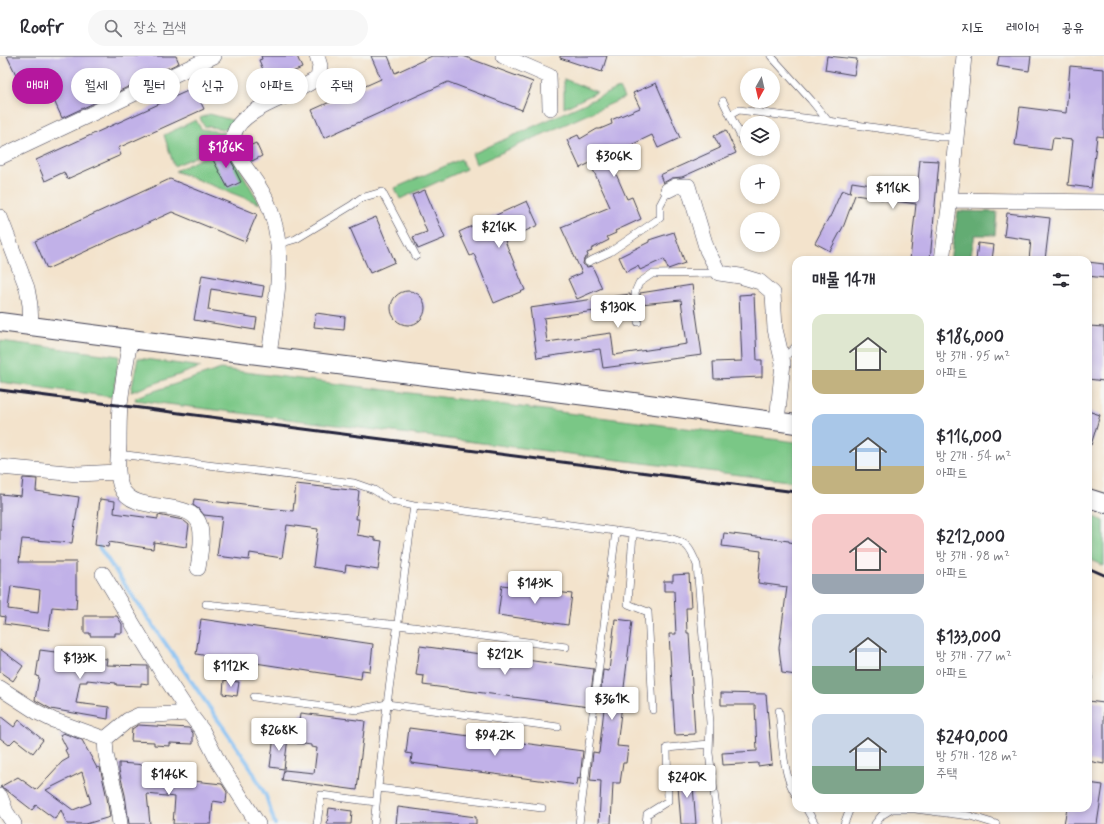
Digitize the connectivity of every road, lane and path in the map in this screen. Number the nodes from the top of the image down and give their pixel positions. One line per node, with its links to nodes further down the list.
1 (214, 56): 12 (street)
2 (316, 56): 17 (street)
3 (503, 56): 7 (street)
4 (771, 56): 9 (lane)
5 (964, 56): 11 (street)
6 (723, 101): 8 (lane)
7 (550, 108)
8 (730, 115): 9 (lane); 10 (lane)
9 (828, 120): 11 (lane)
10 (740, 137)
11 (956, 137): 14 (street)
12 (0, 157)
13 (668, 190): 20 (lane); 21 (street)
14 (950, 200): 15 (street); 19 (street)
15 (1104, 202)
16 (0, 217): 24 (street)
17 (278, 244): 18 (lane); 27 (street)
18 (416, 256)
19 (943, 256)
20 (588, 262)
21 (720, 273): 23 (lane); 28 (street)
22 (0, 322): 24 (street)
23 (638, 322)
24 (30, 326): 25 (street)
25 (130, 339): 27 (street); 31 (street)
26 (792, 350): 28 (lane)
27 (269, 356): 29 (street)
28 (783, 363): 29 (street)
29 (777, 421): 30 (street)
30 (792, 423)
31 (118, 454): 33 (street); 36 (lane)
32 (0, 467): 33 (street)
33 (117, 472): 39 (street)
34 (1092, 500): 35 (street)
35 (1104, 504)
36 (414, 506): 37 (lane); 42 (lane)
37 (616, 531): 38 (lane); 67 (lane)
38 (633, 533): 47 (lane); 52 (lane)
39 (198, 568)
40 (103, 574): 49 (street)
41 (206, 604): 42 (lane)
42 (398, 625): 43 (lane); 46 (lane)
43 (566, 647)
44 (0, 688): 51 (street)
45 (254, 697): 46 (lane)
46 (387, 704): 50 (lane); 53 (lane)
47 (653, 710)
48 (779, 711): 54 (lane)
49 (189, 713): 51 (street); 64 (street)
50 (558, 727)
51 (105, 739): 63 (street)
52 (709, 744): 68 (lane); 69 (lane)
53 (378, 788): 56 (lane); 57 (lane)
54 (792, 789)
55 (0, 796): 62 (street)
56 (376, 802): 65 (lane); 66 (lane)
57 (542, 808)
58 (808, 812): 70 (lane)
59 (848, 812): 71 (lane)
60 (887, 812): 72 (lane)
61 (939, 812): 73 (lane)
62 (14, 824)
63 (120, 824)
64 (258, 824)
65 (317, 824)
66 (374, 824)
67 (578, 824)
68 (646, 824)
69 (718, 824)
70 (815, 824)
71 (844, 824)
72 (875, 824)
73 (996, 824)

